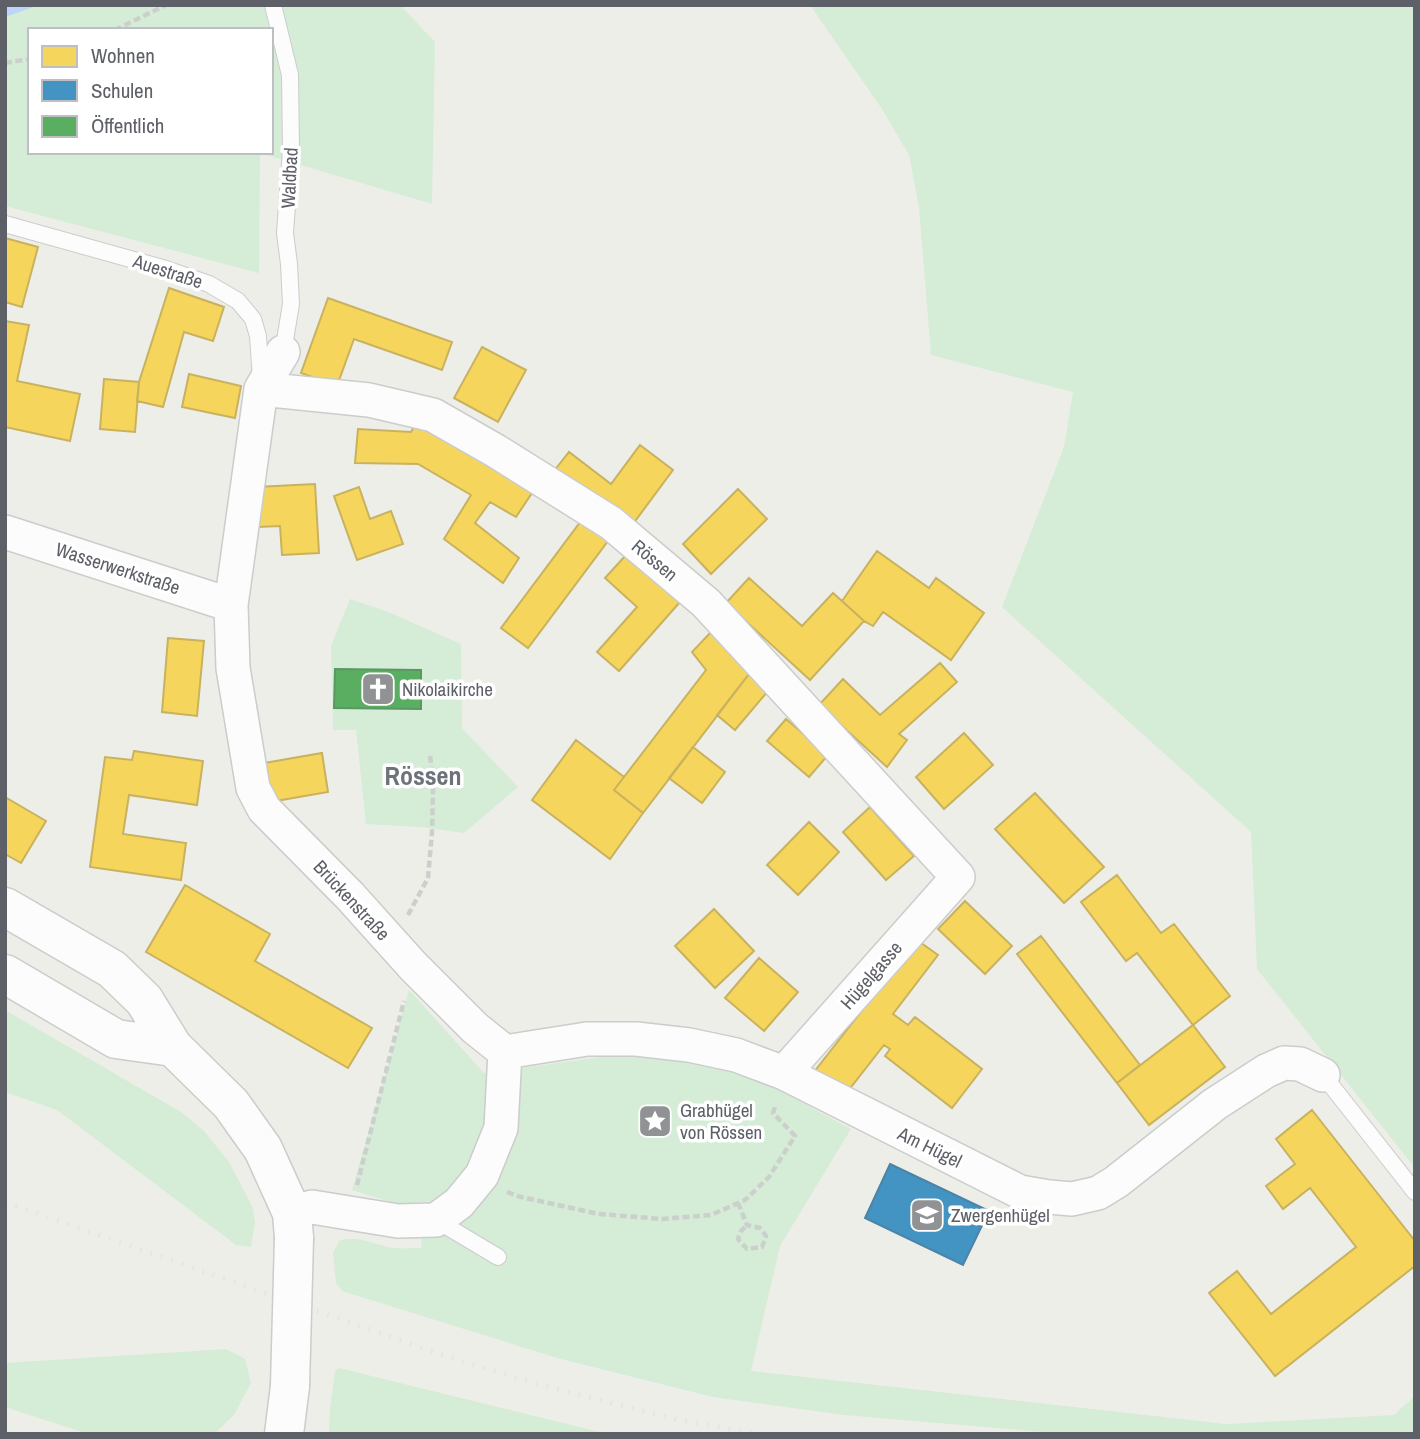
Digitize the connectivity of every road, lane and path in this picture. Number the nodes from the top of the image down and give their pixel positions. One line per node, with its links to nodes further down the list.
1 (166, 5): 3 (path)
2 (273, 5): 7 (lane, Waldbad)
3 (119, 28)
4 (28, 59): 5 (path)
5 (5, 63)
6 (5, 223): 8 (lane, Auestraße)
7 (283, 352): 8 (street)
8 (261, 389): 10 (street, Brückenstraße); 12 (street, Rössen)
9 (5, 532): 10 (street, Wasserwerkstraße)
10 (231, 605): 14 (street, Brückenstraße)
11 (430, 753): 14 (path)
12 (958, 877): 18 (street, Hügelgasse)
13 (5, 908): 16 (street)
14 (403, 955): 17 (street, Brückenstraße); 23 (path)
15 (5, 974): 16 (street)
16 (173, 1047): 26 (street)
17 (505, 1052): 18 (street, Am Hügel); 20 (street)
18 (784, 1073): 19 (street, Am Hügel); 22 (path)
19 (1323, 1075): 21 (lane)
20 (477, 1181): 22 (path); 24 (street)
21 (1415, 1192)
22 (738, 1203): 25 (path)
23 (350, 1213): 24 (street); 26 (street)
24 (436, 1220): 27 (lane)
25 (747, 1225): 25 (path)
26 (293, 1226): 28 (street, bridge)
27 (498, 1257)
28 (284, 1434)

